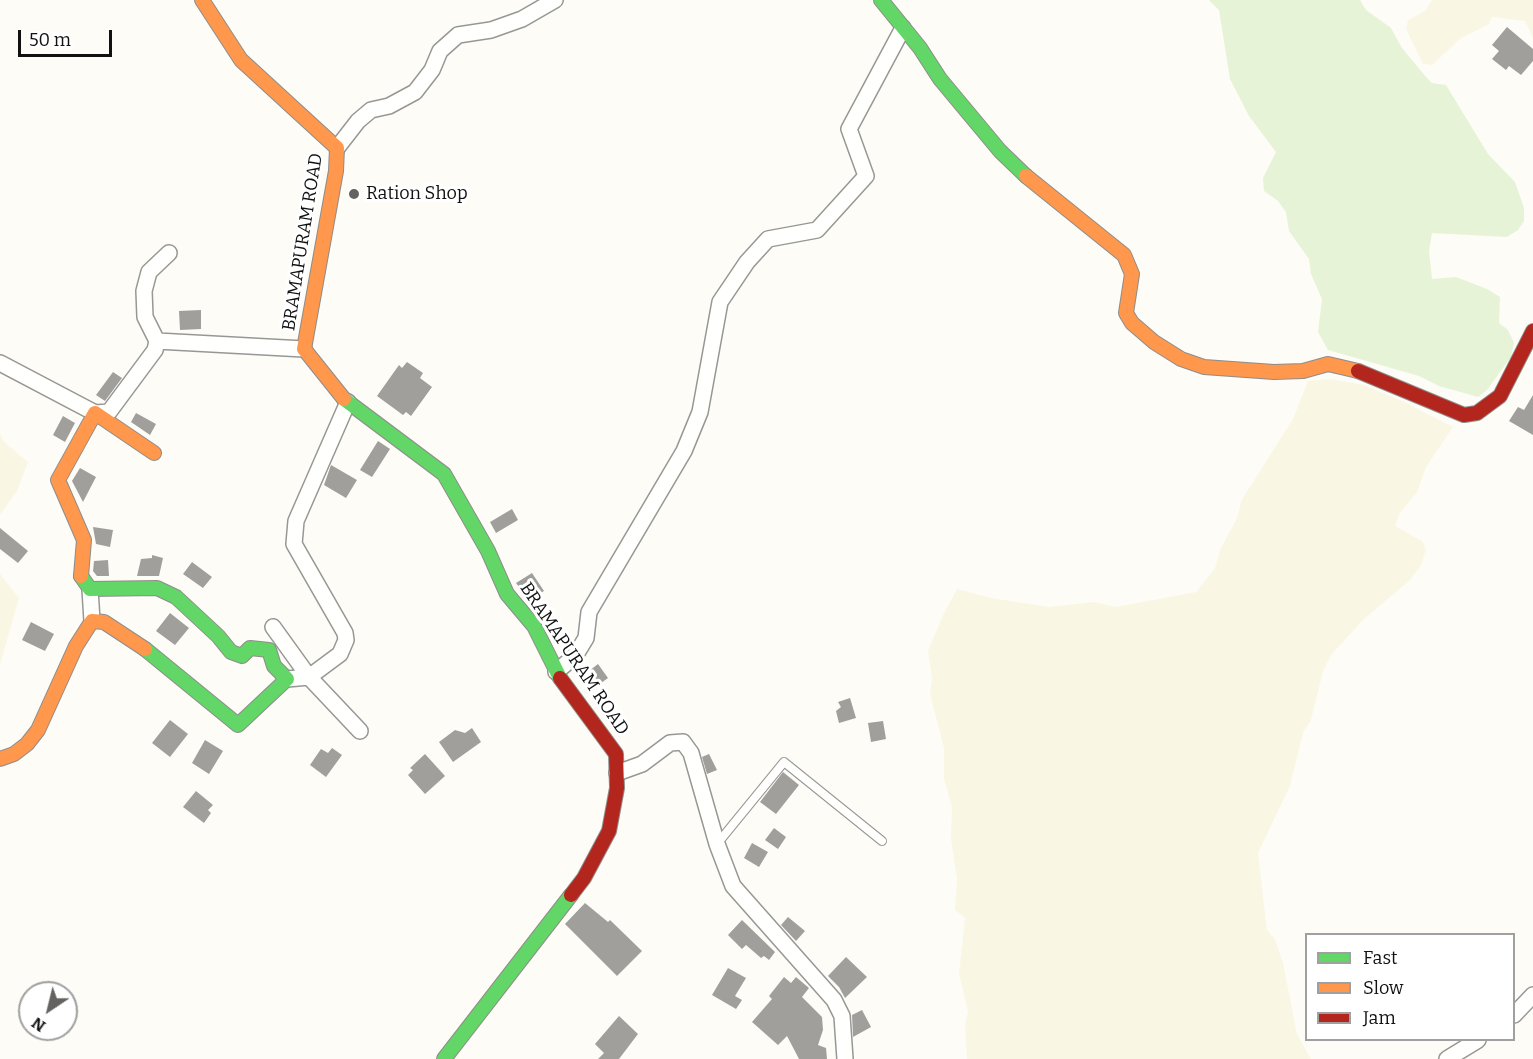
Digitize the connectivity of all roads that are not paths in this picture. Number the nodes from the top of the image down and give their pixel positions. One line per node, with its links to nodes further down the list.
1 (202, 0): 5 (street, BRAMAPURAM ROAD)
2 (555, 0): 5 (street)
3 (881, 0): 4 (street)
4 (903, 28): 7 (street); 17 (street)
5 (337, 148): 9 (street, BRAMAPURAM ROAD)
6 (169, 253): 8 (street)
7 (1533, 331)
8 (157, 341): 9 (street); 12 (street)
9 (304, 349): 11 (street, BRAMAPURAM ROAD)
10 (0, 363): 12 (street)
11 (348, 402): 17 (street, BRAMAPURAM ROAD); 18 (street)
12 (95, 413): 13 (street); 14 (street)
13 (154, 453)
14 (90, 589): 15 (street); 19 (street)
15 (92, 621): 19 (street); 21 (street)
16 (273, 627): 18 (street)
17 (556, 672): 22 (street, BRAMAPURAM ROAD)
18 (309, 677): 19 (street); 20 (street)
19 (287, 679)
20 (360, 731)
21 (0, 759)
22 (616, 773): 24 (street); 28 (street, BRAMAPURAM ROAD)
23 (882, 841): 24 (lane)
24 (717, 844): 29 (street)
25 (1533, 995): 26 (street)
26 (1515, 1014)
27 (1476, 1041): 30 (street)
28 (444, 1059)
29 (845, 1059)
30 (1447, 1059)

